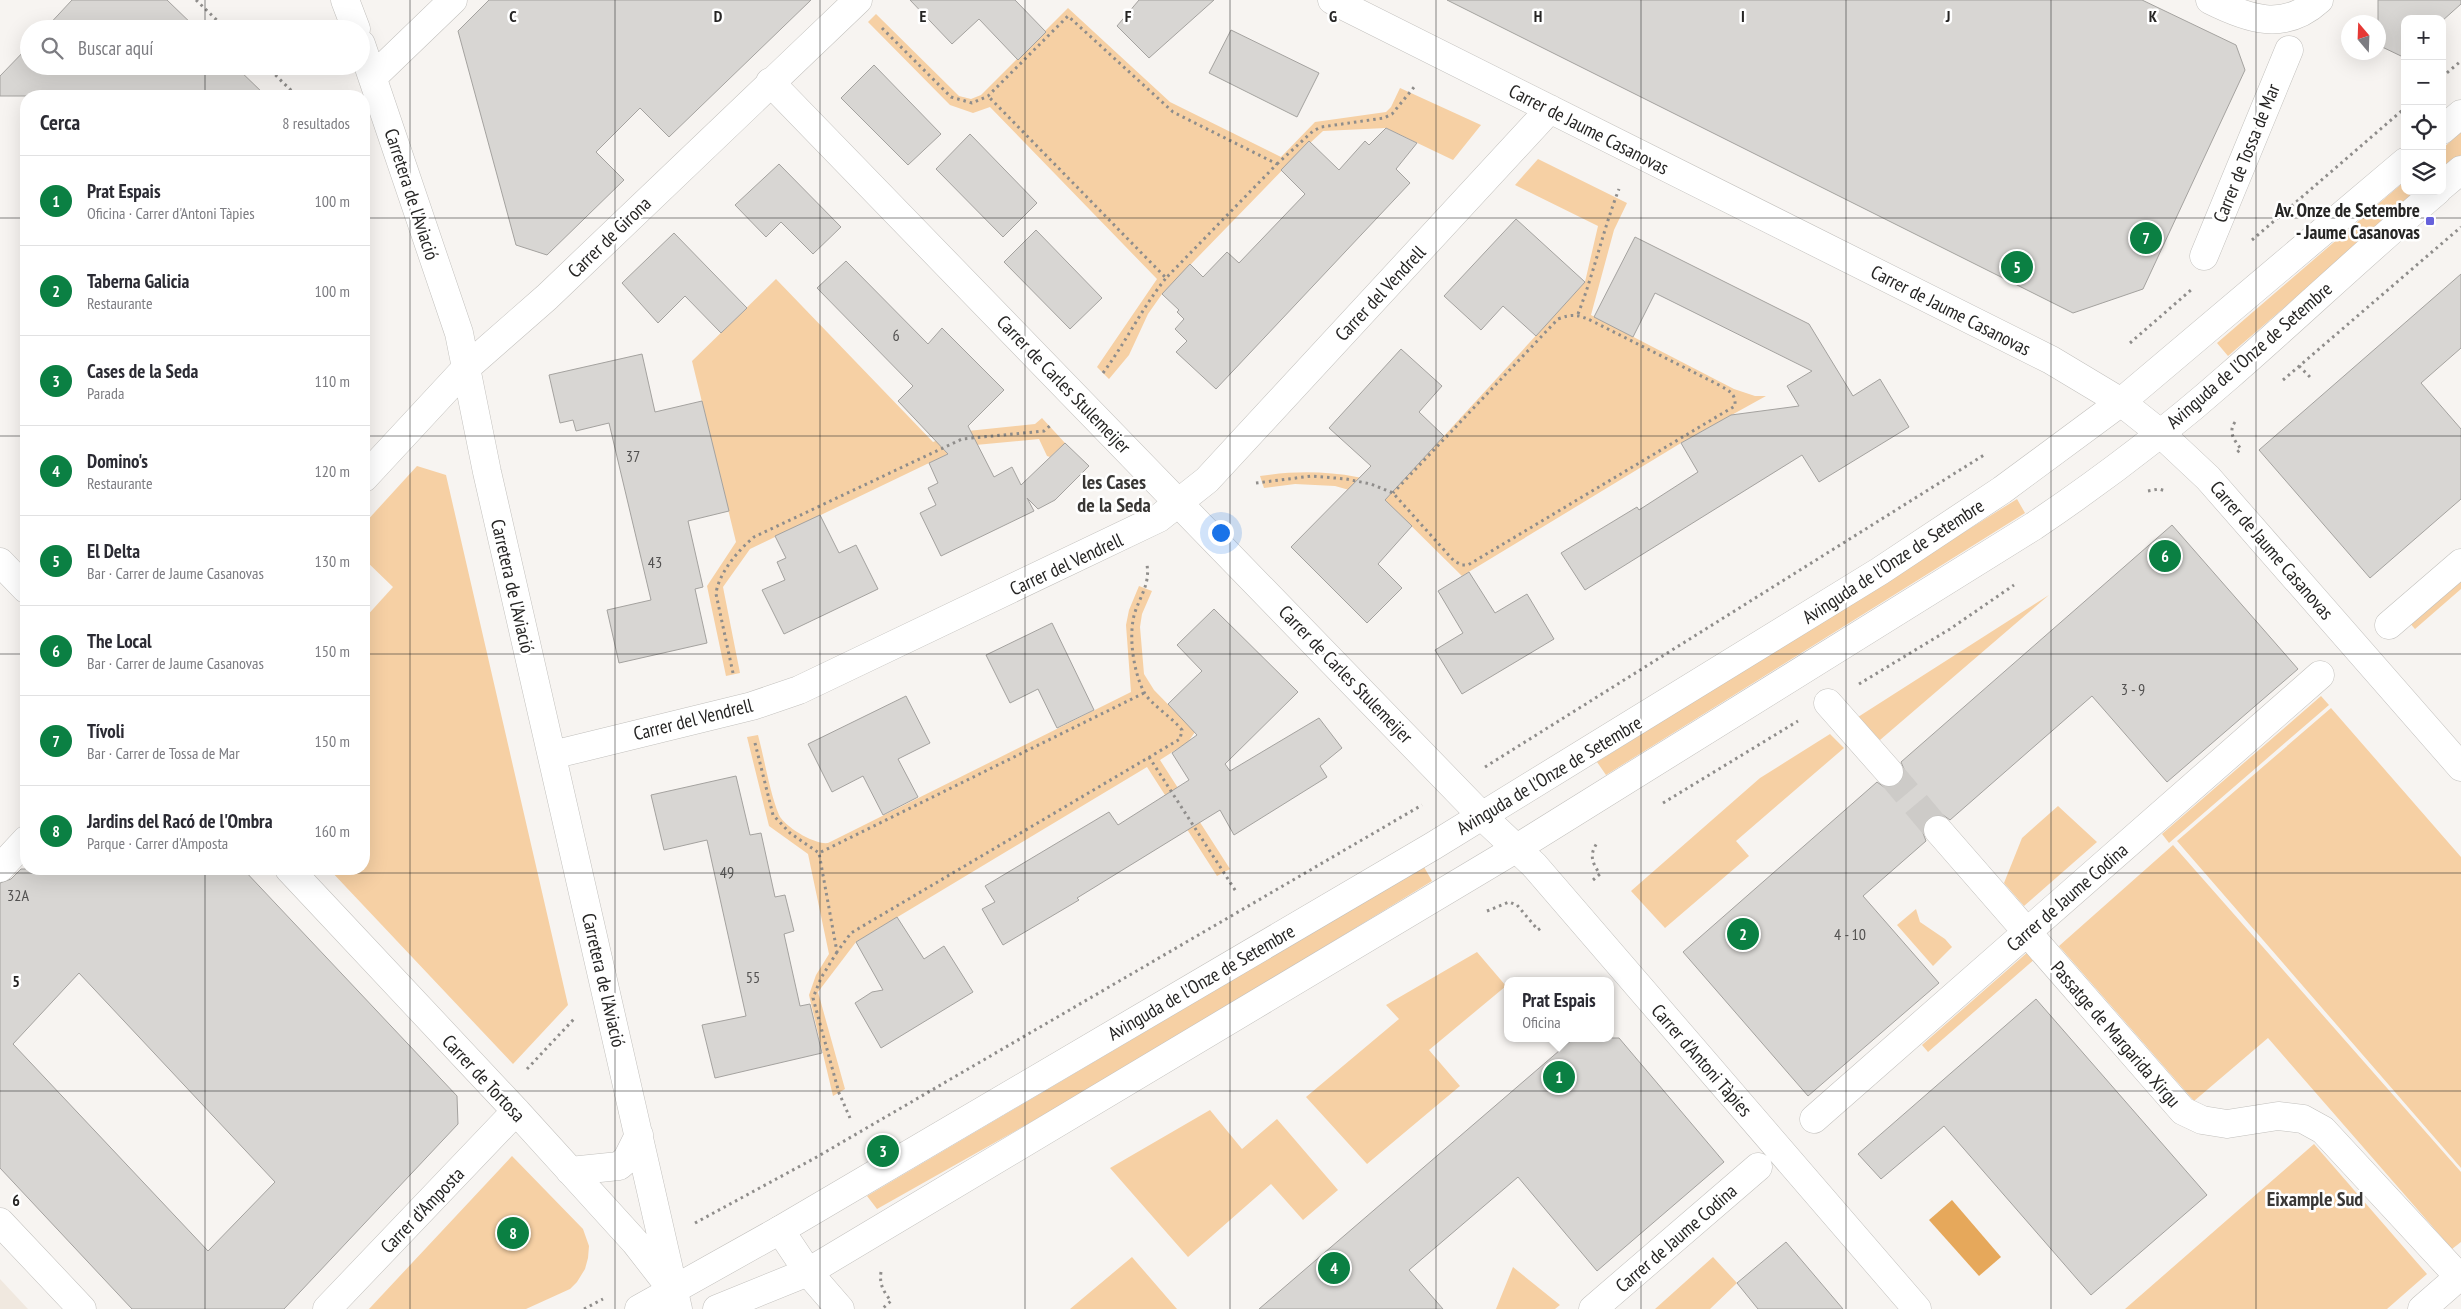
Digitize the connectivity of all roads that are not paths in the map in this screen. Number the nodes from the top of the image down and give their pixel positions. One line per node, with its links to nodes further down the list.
1 (345, 0): 7 (street)
2 (454, 0): 10 (street)
3 (858, 0): 11 (street, Carrer de Girona)
4 (1332, 0): 12 (street, Carrer de Jaume Casanovas)
5 (2210, 0): 6 (street)
6 (2320, 0)
7 (353, 20)
8 (2289, 50): 19 (street, Carrer de Tossa de Mar)
9 (370, 69): 10 (street, Carretera de l'Aviació)
10 (373, 77): 20 (street, Carretera de l'Aviació)
11 (770, 82): 20 (street, Carrer de Girona); 24 (street, Carrer de Carles Stulemeijer)
12 (1550, 109): 21 (street, Carrer de Jaume Casanovas); 24 (street, Carrer del Vendrell)
13 (2461, 114): 14 (street)
14 (2446, 127)
15 (2401, 165): 21 (street, Avinguda de l'Onze de Setembre)
16 (2461, 170): 17 (street)
17 (2446, 183)
18 (2431, 195): 22 (street, Avinguda de l'Onze de Setembre)
19 (2204, 256)
20 (466, 368): 23 (street, Carrer de Girona); 31 (street, Carretera de l'Aviació)
21 (2121, 402): 22 (street, Carrer de Jaume Casanovas); 34 (street, Avinguda de l'Onze de Setembre)
22 (2160, 432): 32 (street, Carrer de Jaume Casanovas); 37 (street, Avinguda de l'Onze de Setembre)
23 (370, 472)
24 (1179, 503): 31 (street, Carrer del Vendrell); 34 (street, Carrer de Carles Stulemeijer)
25 (0, 562): 27 (street)
26 (2461, 563): 28 (street)
27 (20, 583)
28 (2389, 625)
29 (2320, 675): 40 (street, Carrer de Jaume Codina)
30 (1828, 703): 33 (street)
31 (552, 754): 43 (street, Carretera de l'Aviació)
32 (2461, 766)
33 (1889, 772)
34 (1482, 816): 37 (street, Carrer d'Antoni Tàpies); 47 (street, Avinguda de l'Onze de Setembre)
35 (1938, 830): 40 (street, Passatge de Margarida Xirgu)
36 (20, 846): 38 (street)
37 (1517, 848): 48 (street, Avinguda de l'Onze de Setembre); 57 (street, Carrer d'Antoni Tàpies)
38 (0, 868)
39 (295, 875): 41 (street, Carrer de Tortosa)
40 (2026, 931): 42 (street, Carrer de Jaume Codina); 49 (street, Passatge de Margarida Xirgu)
41 (516, 1111): 45 (street, Carrer de Tortosa); 52 (street, Carrer d'Amposta)
42 (1814, 1119)
43 (640, 1135): 45 (street); 50 (street, Carretera de l'Aviació)
44 (1758, 1167): 56 (street, Carrer de Jaume Codina)
45 (570, 1170): 50 (street, Carrer de Tortosa)
46 (0, 1222): 51 (street)
47 (780, 1230): 48 (street); 50 (street, Avinguda de l'Onze de Setembre)
48 (808, 1272): 54 (street, Avinguda de l'Onze de Setembre); 55 (street)
49 (2460, 1277): 58 (street)
50 (676, 1300): 53 (street, Avinguda de l'Onze de Setembre)
51 (82, 1309)
52 (327, 1309)
53 (639, 1309)
54 (717, 1309)
55 (840, 1309)
56 (1593, 1309)
57 (1917, 1309)
58 (2422, 1309)

